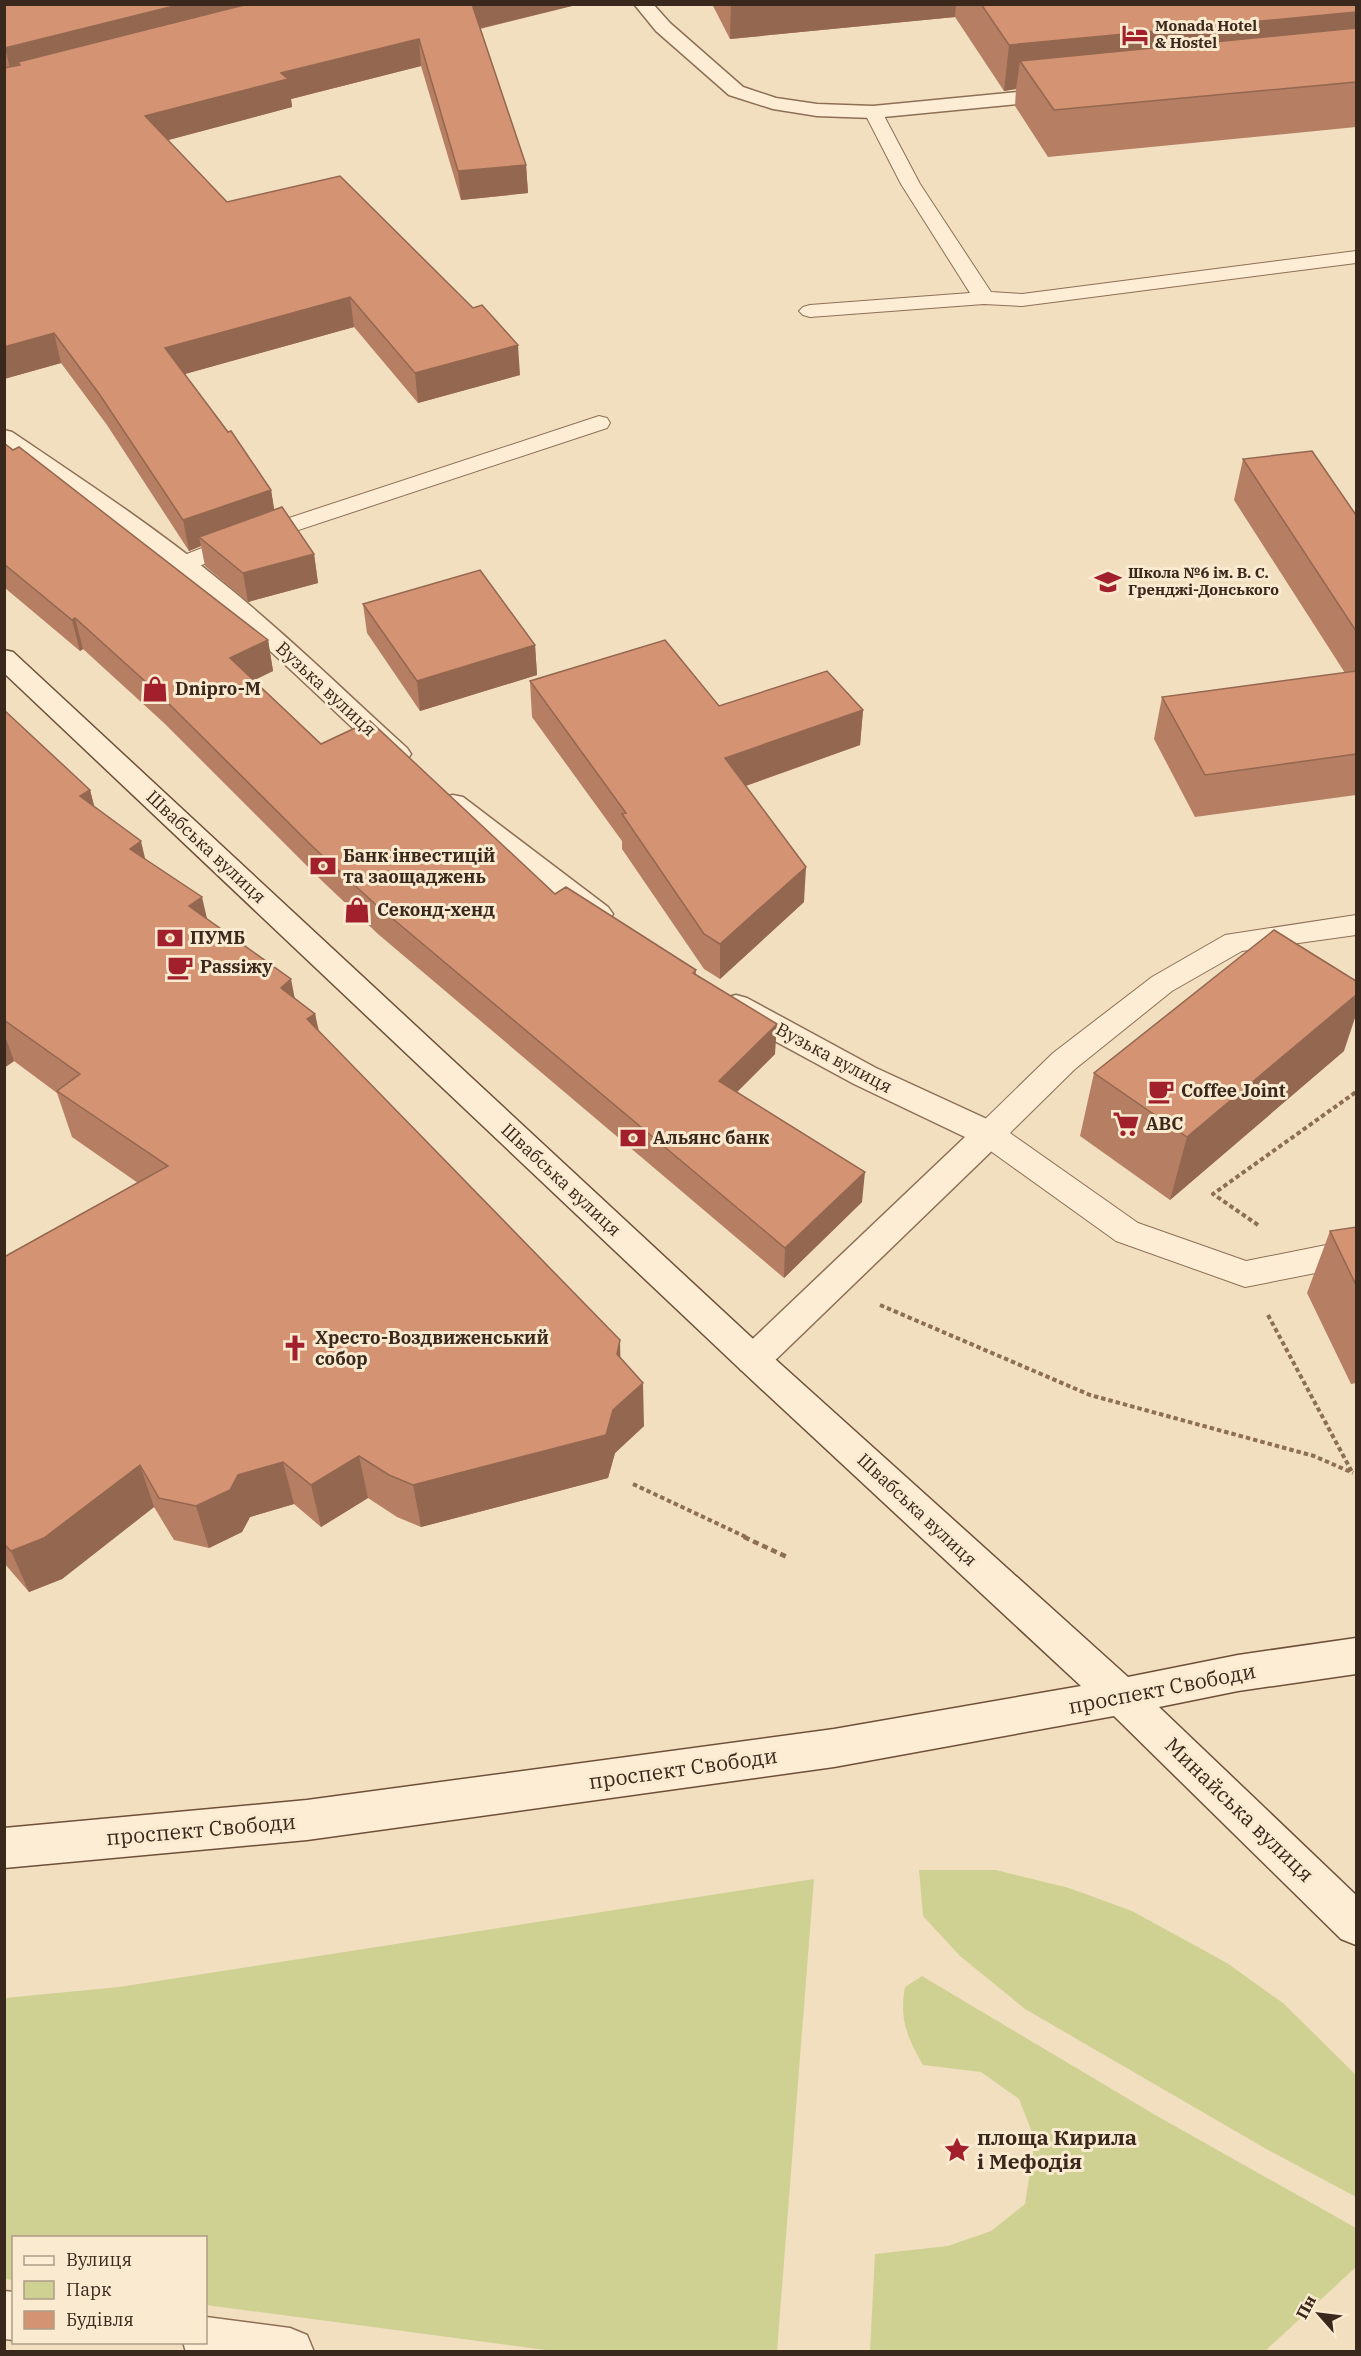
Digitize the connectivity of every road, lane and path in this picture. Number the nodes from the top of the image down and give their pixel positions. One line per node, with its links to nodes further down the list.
1 (643, 4): 3 (street)
2 (1074, 92): 3 (street)
3 (873, 112): 5 (lane)
4 (1356, 257): 5 (lane)
5 (984, 298): 6 (lane)
6 (810, 311)
7 (599, 423): 9 (lane)
8 (4, 437): 9 (street, Вузька вулиця)
9 (183, 564): 12 (street, Вузька вулиця)
10 (4, 658): 20 (street, Швабська вулиця)
11 (1356, 926): 15 (lane)
12 (621, 931)
13 (716, 994): 15 (street, Вузька вулиця)
14 (1356, 1092): 17 (path)
15 (989, 1134): 18 (lane); 19 (street)
16 (1356, 1252): 17 (lane)
17 (1310, 1261): 18 (lane)
18 (1245, 1274): 19 (path)
19 (833, 1283): 20 (street)
20 (753, 1360): 24 (street, Швабська вулиця)
21 (633, 1484): 22 (path)
22 (787, 1557)
23 (1356, 1656): 24 (street, проспект Свободи)
24 (1121, 1697): 25 (street, проспект Свободи); 26 (street, Минайська вулиця)
25 (4, 1848)
26 (1356, 1924)
27 (207, 2341): 28 (street)
28 (290, 2352)

